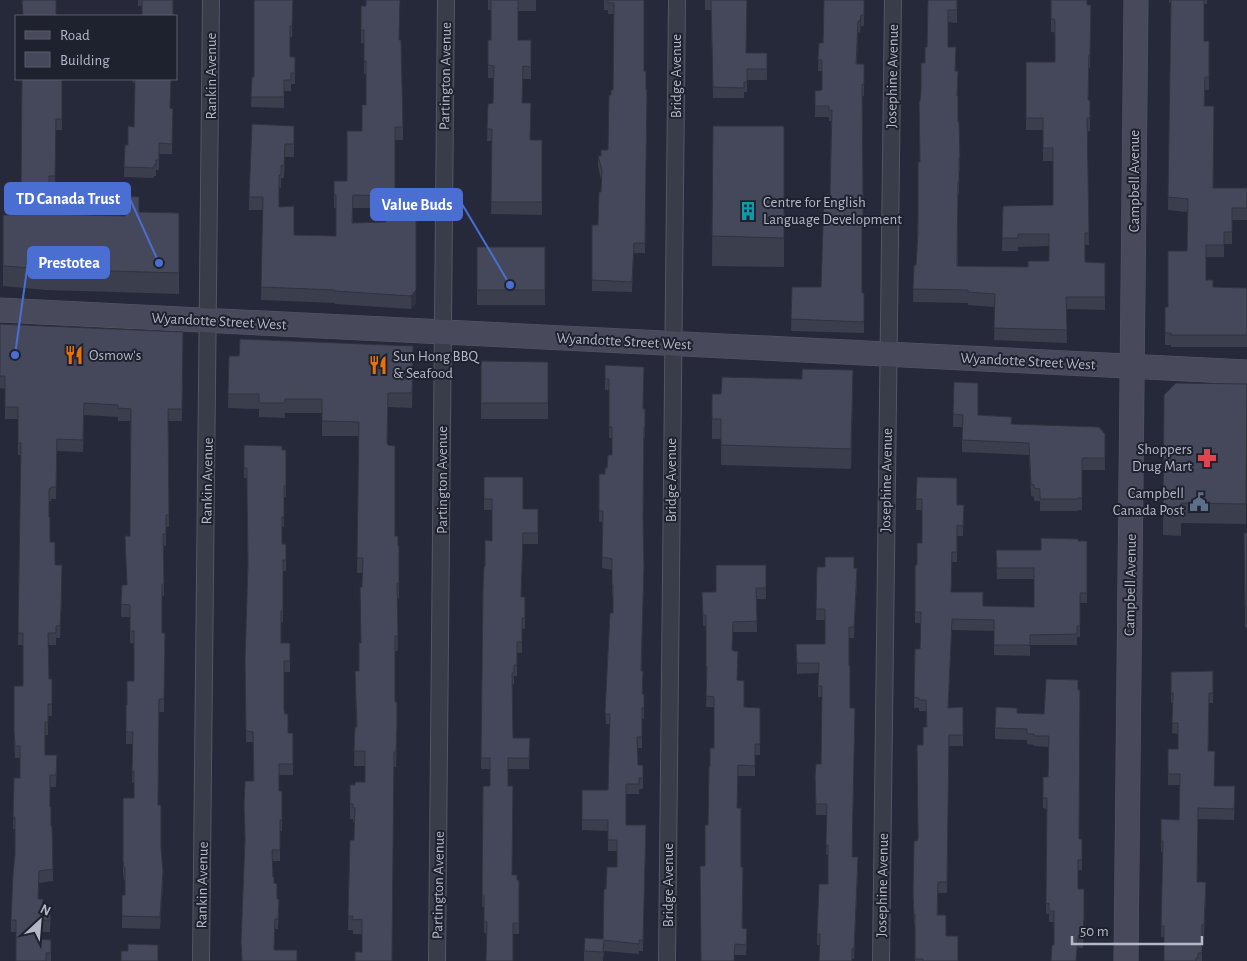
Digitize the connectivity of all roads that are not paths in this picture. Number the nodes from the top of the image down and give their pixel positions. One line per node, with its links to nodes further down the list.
1 (211, 0): 7 (street, Rankin Avenue)
2 (446, 0): 8 (street, Partington Avenue)
3 (677, 0): 9 (street, Bridge Avenue)
4 (893, 0): 10 (street, Josephine Avenue)
5 (1136, 0): 11 (main road, Campbell Avenue)
6 (0, 310): 7 (main road, Wyandotte Street West)
7 (209, 321): 8 (main road, Wyandotte Street West); 13 (street, Rankin Avenue)
8 (443, 332): 9 (main road, Wyandotte Street West); 14 (street, Partington Avenue)
9 (672, 344): 10 (main road, Wyandotte Street West); 15 (street, Bridge Avenue)
10 (888, 354): 11 (main road, Wyandotte Street West); 16 (street, Josephine Avenue)
11 (1133, 367): 12 (main road, Wyandotte Street West); 17 (main road, Campbell Avenue)
12 (1247, 372)
13 (201, 961)
14 (437, 961)
15 (667, 961)
16 (881, 961)
17 (1126, 961)

